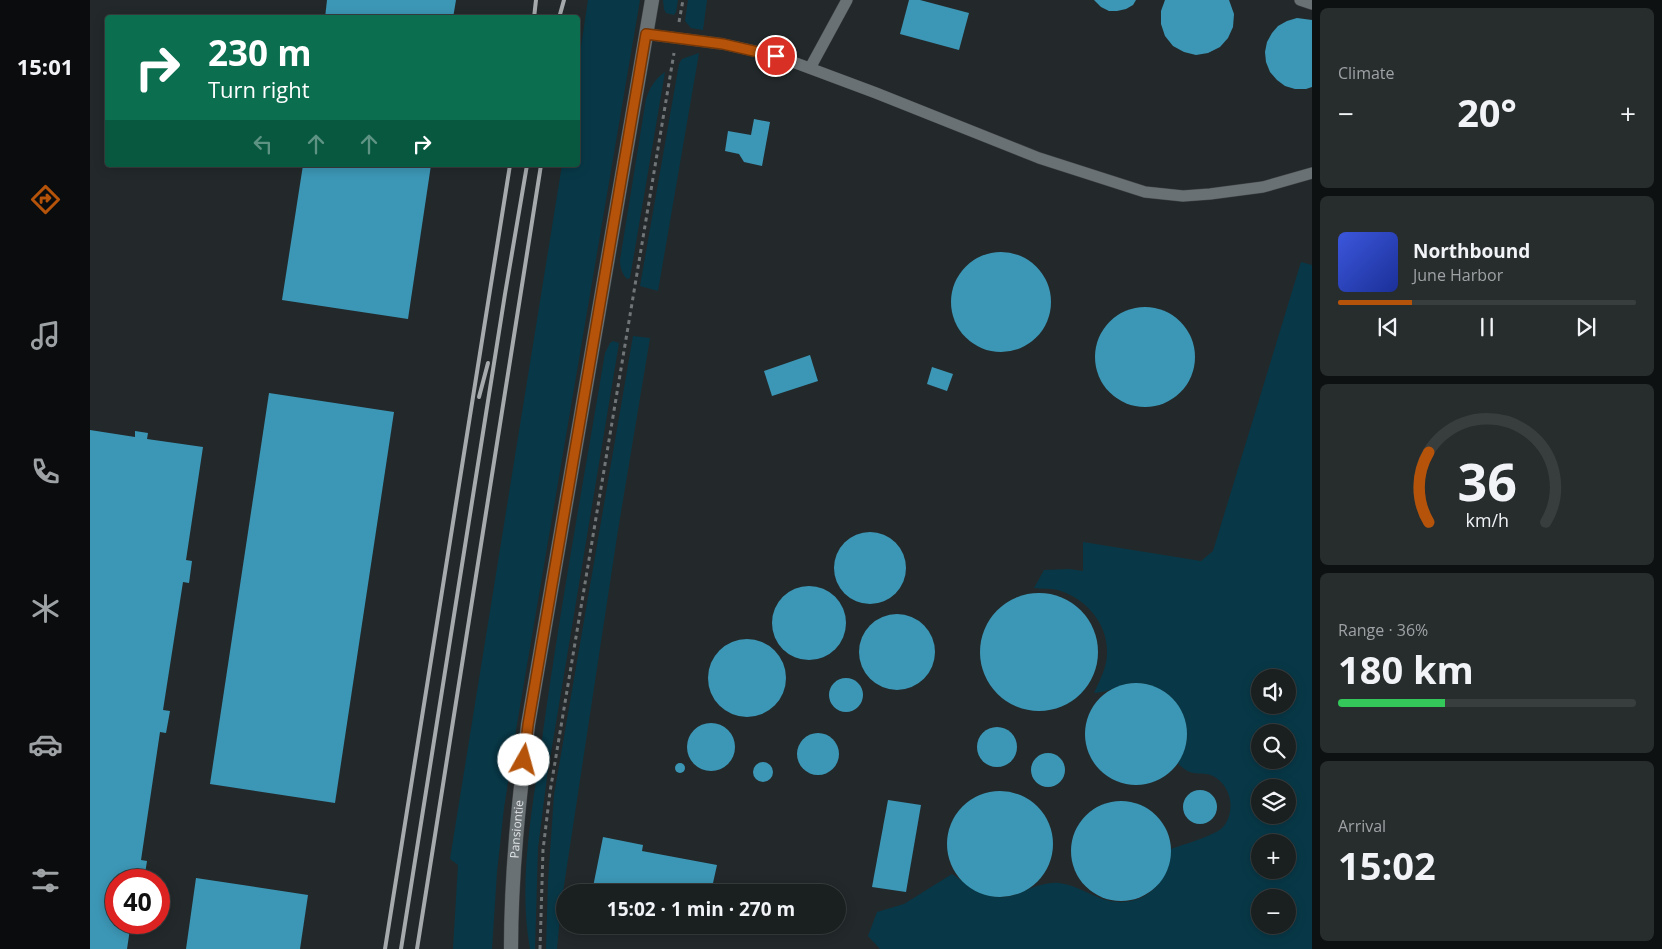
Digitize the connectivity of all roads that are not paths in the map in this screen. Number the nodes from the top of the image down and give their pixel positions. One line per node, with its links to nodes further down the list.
1 (652, 0): 5 (street, Pansiontie)
2 (846, 0): 6 (lane)
3 (1300, 0): 4 (lane)
4 (1312, 4)
5 (646, 34): 6 (lane); 8 (street, Pansiontie)
6 (810, 68): 7 (lane)
7 (1312, 173)
8 (511, 949)

